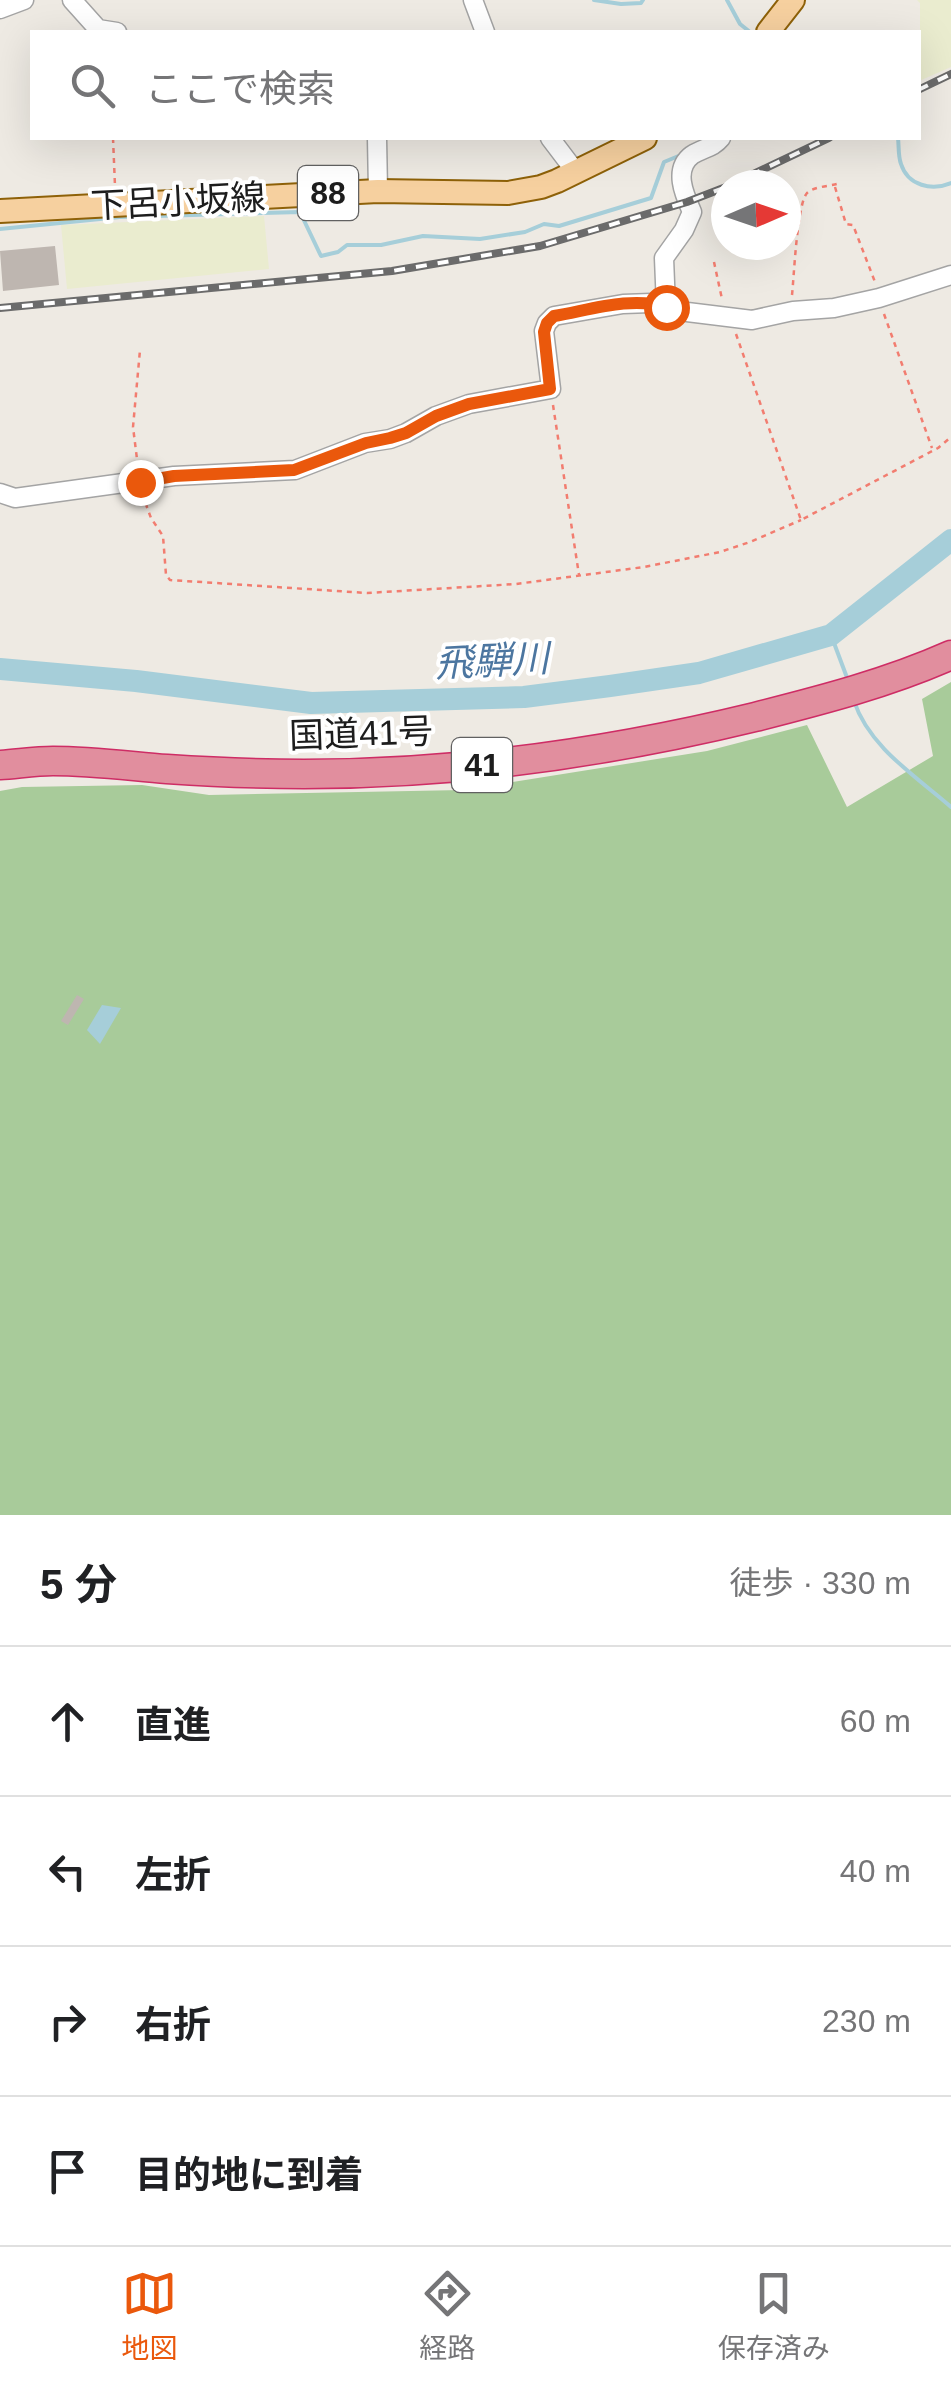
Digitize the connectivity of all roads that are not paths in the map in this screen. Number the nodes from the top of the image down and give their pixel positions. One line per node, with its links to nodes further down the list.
1 (24, 0): 5 (street)
2 (72, 0): 6 (street)
3 (473, 0): 7 (street)
4 (793, 0): 8 (main road)
5 (0, 8)
6 (104, 30)
7 (484, 30)
8 (770, 30)
9 (376, 140): 14 (street)
10 (552, 140): 13 (street)
11 (641, 140): 13 (main road, 下呂小坂線 / 88)
12 (720, 140): 17 (street)
13 (576, 171): 14 (main road, 下呂小坂線 / 88)
14 (378, 191): 15 (main road, 下呂小坂線 / 88)
15 (0, 210)
16 (951, 275): 17 (street)
17 (666, 307): 18 (street)
18 (0, 493)
19 (951, 655): 20 (highway, 国道41号 / 41)
20 (0, 765)

